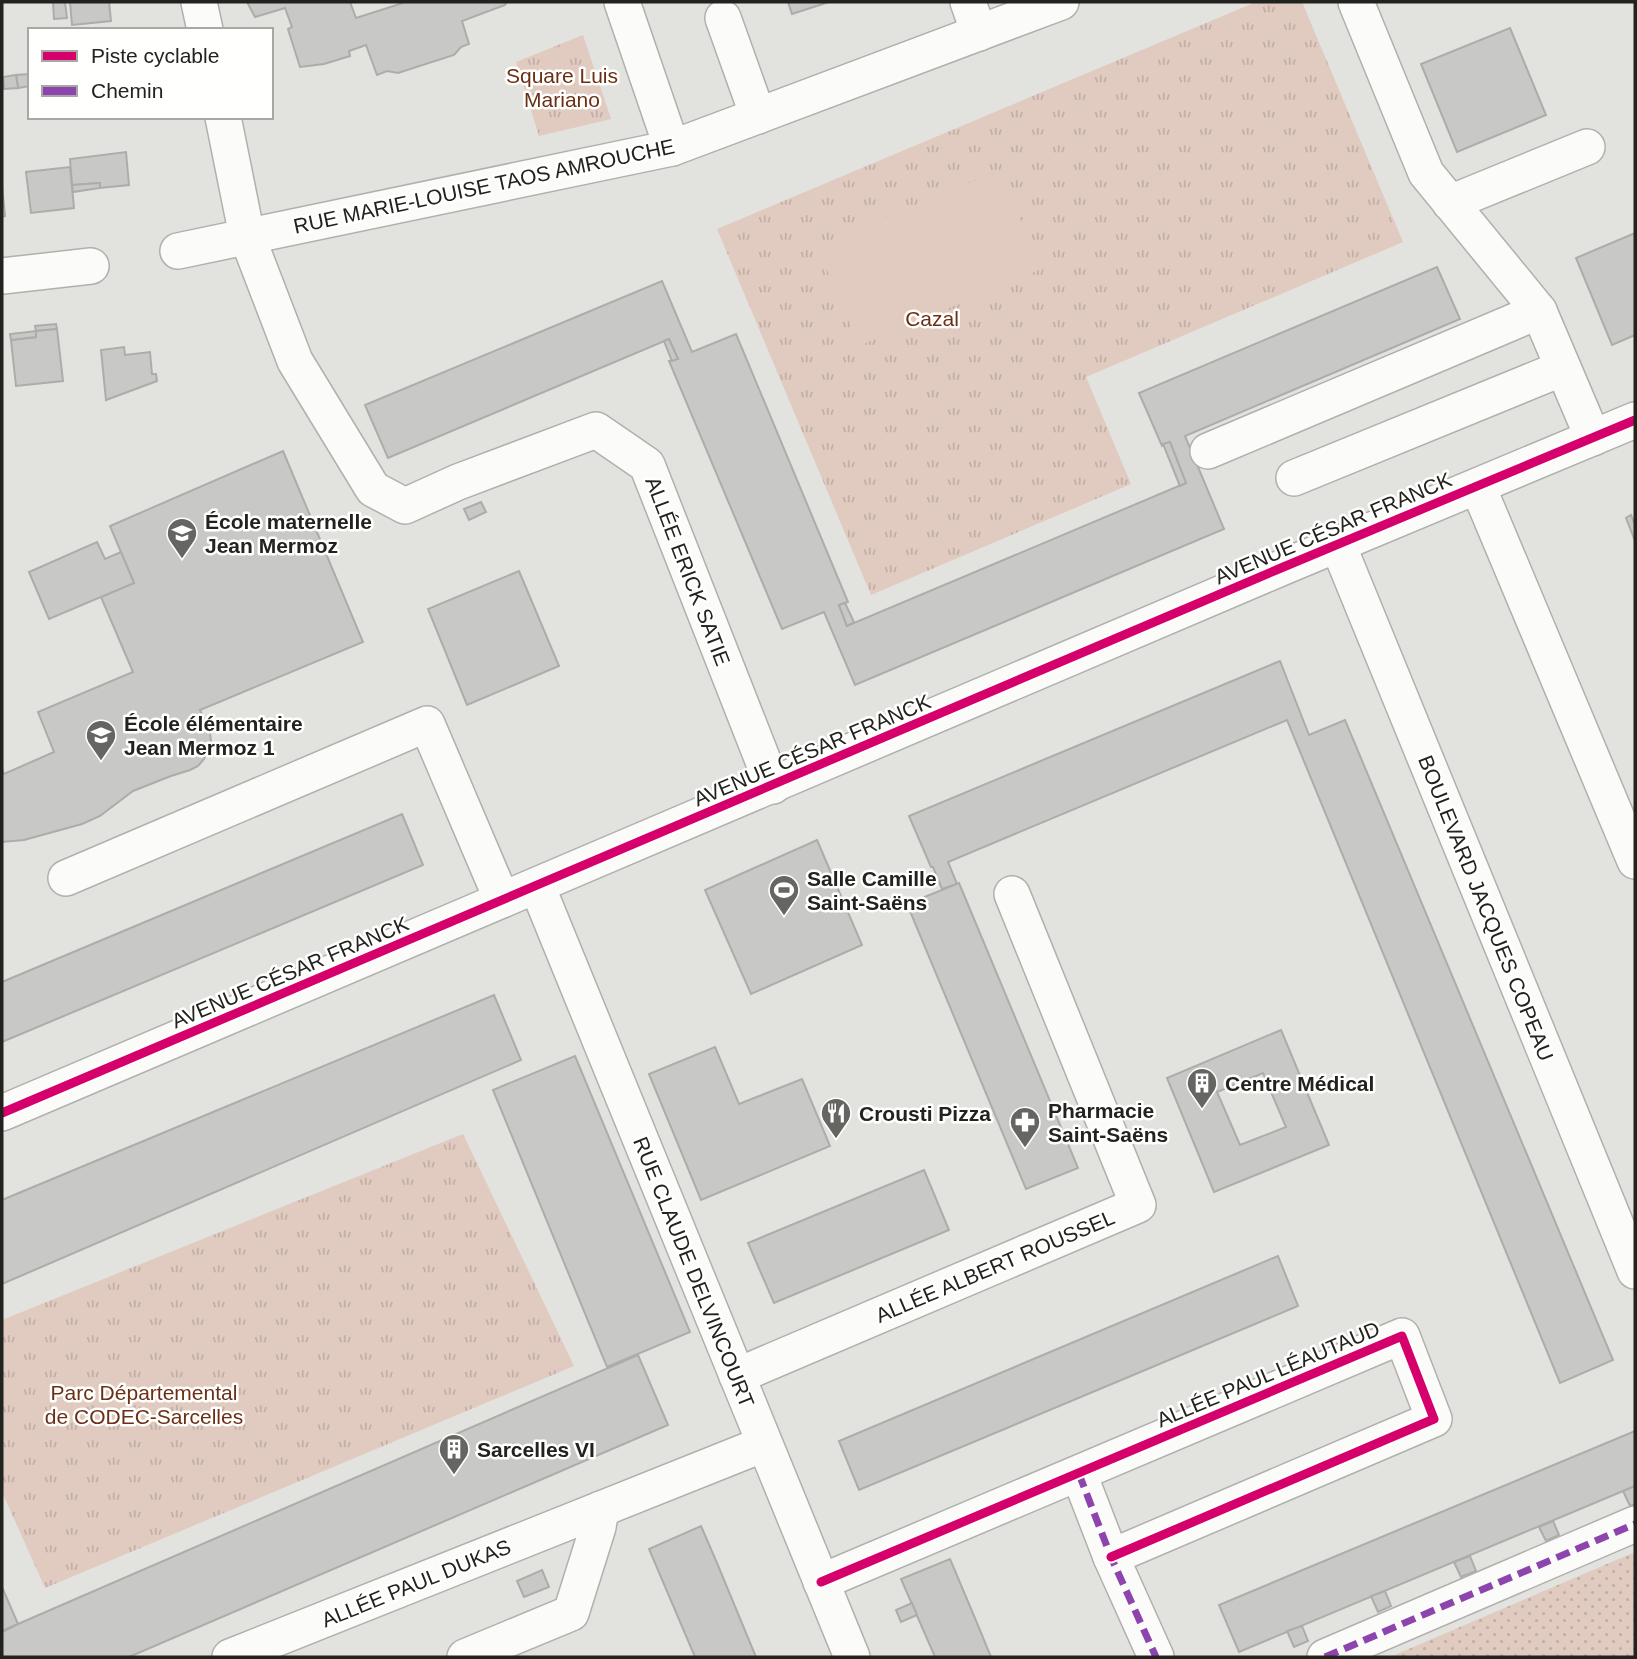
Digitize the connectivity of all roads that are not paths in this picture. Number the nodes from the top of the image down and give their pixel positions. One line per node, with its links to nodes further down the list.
1 (199, 2): 7 (street)
2 (622, 2): 11 (street)
3 (1061, 2): 6 (street, RUE MARIE-LOUISE TAOS AMROUCHE)
4 (1356, 2): 12 (street)
5 (723, 18): 8 (street)
6 (973, 18): 8 (street, RUE MARIE-LOUISE TAOS AMROUCHE)
7 (205, 28)
8 (758, 116): 11 (street, RUE MARIE-LOUISE TAOS AMROUCHE)
9 (223, 119): 13 (street)
10 (1587, 147): 12 (street)
11 (672, 148): 13 (street, RUE MARIE-LOUISE TAOS AMROUCHE)
12 (1450, 203): 17 (street)
13 (247, 236): 14 (street, RUE MARIE-LOUISE TAOS AMROUCHE); 25 (street, ALLÉE ERICK SATIE)
14 (178, 251)
15 (91, 266): 16 (street)
16 (2, 276)
17 (1538, 311): 18 (street); 21 (street)
18 (1563, 368): 20 (street); 22 (street)
19 (1635, 420): 20 (street, AVENUE CÉSAR FRANCK)
20 (1593, 438): 23 (street, AVENUE CÉSAR FRANCK)
21 (1208, 451)
22 (1294, 478)
23 (1478, 487): 24 (street, AVENUE CÉSAR FRANCK); 26 (street)
24 (1338, 545): 25 (street, AVENUE CÉSAR FRANCK); 32 (street, BOULEVARD JACQUES COPEAU)
25 (773, 786): 28 (street, AVENUE CÉSAR FRANCK)
26 (1635, 862)
27 (66, 878): 30 (street)
28 (537, 886): 30 (street, AVENUE CÉSAR FRANCK); 33 (street, RUE CLAUDE DELVINCOURT)
29 (1012, 894): 33 (street, ALLÉE ALBERT ROUSSEL)
30 (502, 900): 31 (street, AVENUE CÉSAR FRANCK)
31 (2, 1113)
32 (1635, 1271)
33 (737, 1376): 34 (street, RUE CLAUDE DELVINCOURT)
34 (764, 1444): 36 (street, ALLÉE PAUL DUKAS); 39 (street, RUE CLAUDE DELVINCOURT)
35 (1079, 1474): 38 (street); 38 (street, ALLÉE PAUL LÉAUTAUD); 39 (street, ALLÉE PAUL LÉAUTAUD)
36 (601, 1509): 40 (street, ALLÉE PAUL DUKAS); 41 (street)
37 (1635, 1524): 44 (street)
38 (1111, 1557): 43 (street)
39 (821, 1582): 42 (street, RUE CLAUDE DELVINCOURT)
40 (230, 1657)
41 (465, 1657)
42 (852, 1657)
43 (1156, 1657)
44 (1325, 1657)

